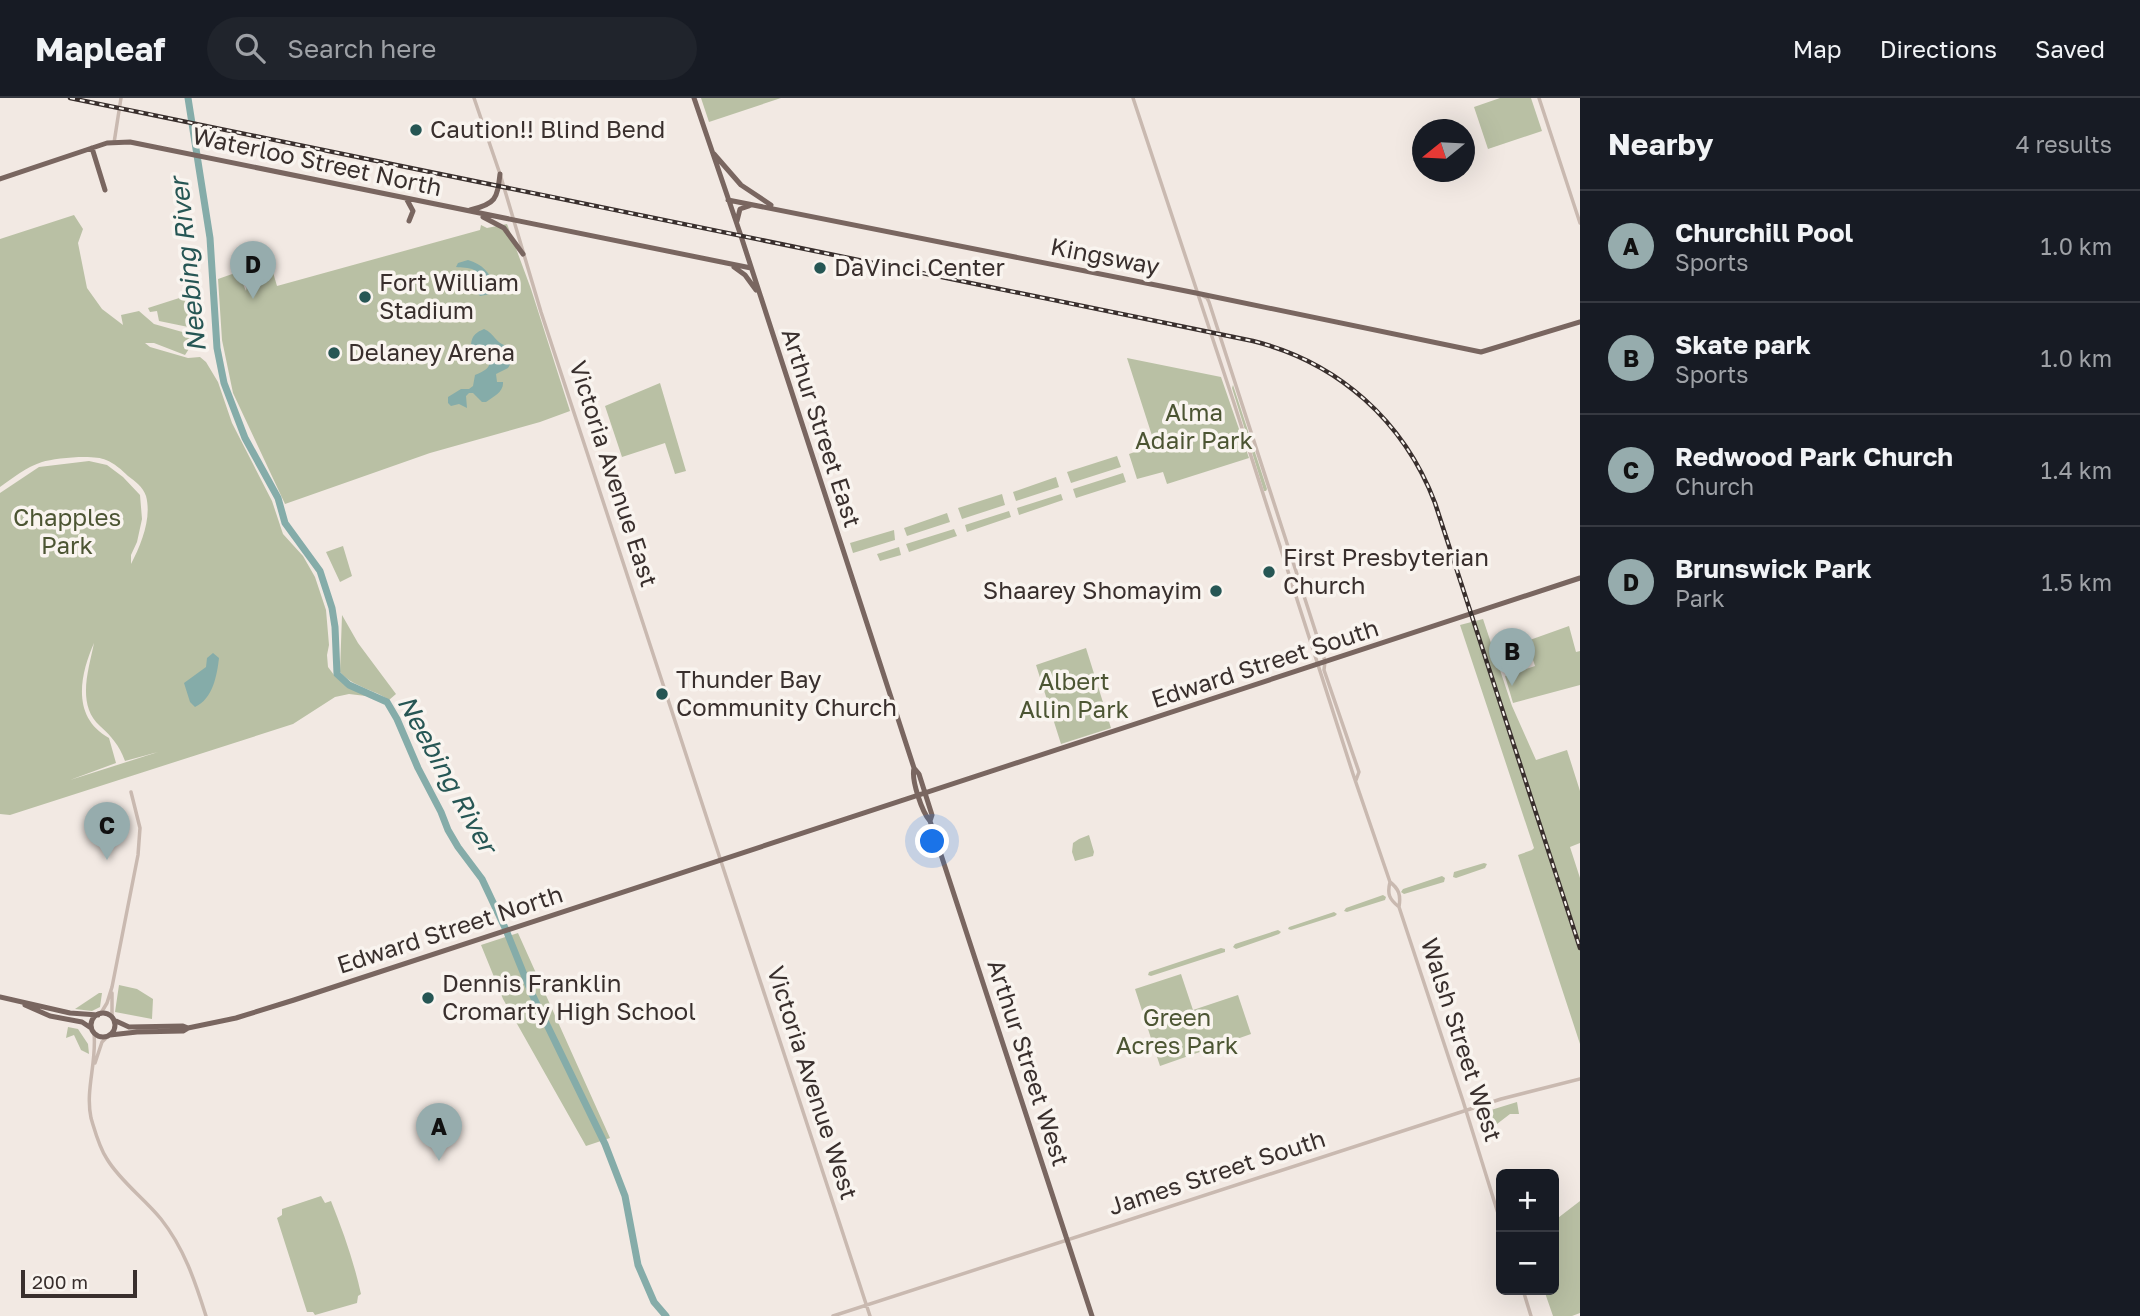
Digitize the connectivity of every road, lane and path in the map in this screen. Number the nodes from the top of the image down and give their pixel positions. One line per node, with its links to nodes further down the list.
1 (121, 98): 6 (street)
2 (474, 98): 9 (street, Victoria Avenue East)
3 (694, 98): 8 (main road, Arthur Street East)
4 (1133, 98): 23 (street)
5 (1539, 98): 18 (street)
6 (114, 143): 7 (main road, Waterloo Street North); 12 (main road, Waterloo Street North)
7 (92, 148): 10 (main road, Waterloo Street North); 11 (main road)
8 (710, 149): 13 (main road, Arthur Street East); 14 (main road)
9 (499, 174): 15 (main road); 16 (street, Victoria Avenue East)
10 (0, 179)
11 (105, 190)
12 (406, 198): 15 (main road, Waterloo Street North); 17 (main road)
13 (728, 200): 14 (main road, Kingsway); 19 (main road, Arthur Street East)
14 (777, 208): 19 (main road); 23 (main road, Kingsway)
15 (467, 211): 16 (main road, Waterloo Street North); 20 (main road)
16 (513, 220): 20 (street, Victoria Avenue East); 21 (main road, Waterloo Street North)
17 (409, 221)
18 (1580, 223)
19 (737, 224): 22 (main road, Arthur Street East)
20 (523, 254): 30 (street, Victoria Avenue East)
21 (732, 265): 22 (main road, Waterloo Street North); 24 (main road)
22 (751, 268): 24 (main road, Arthur Street East)
23 (1196, 293): 25 (main road, Kingsway); 27 (street); 27 (street)
24 (761, 300): 29 (main road, Arthur Street East)
25 (1580, 323)
26 (1580, 578): 27 (main road, Edward Street South)
27 (1322, 663): 29 (main road, Edward Street South); 31 (street, Walsh Street West)
28 (131, 792): 33 (street)
29 (922, 795): 30 (main road, Edward Street South); 45 (main road, Arthur Street West)
30 (722, 860): 38 (main road, Edward Street North); 47 (street, Victoria Avenue West)
31 (1390, 881): 32 (street, Walsh Street West); 32 (street, Walsh Street West)
32 (1399, 907): 43 (street, Walsh Street West)
33 (112, 987): 36 (street); 37 (street)
34 (0, 997): 35 (main road)
35 (23, 1003): 36 (main road); 39 (main road)
36 (100, 1014): 37 (main road); 39 (main road)
37 (113, 1018): 38 (main road, Edward Street North); 40 (main road)
38 (188, 1028): 40 (main road, Edward Street North)
39 (93, 1031): 40 (main road); 41 (street)
40 (108, 1036): 41 (street)
41 (94, 1065): 48 (street)
42 (1580, 1079): 43 (street, James Street South)
43 (1465, 1110): 44 (street, Walsh Street West); 45 (street, James Street South)
44 (1496, 1207)
45 (1068, 1240): 47 (street, James Street South); 51 (main road, Arthur Street West)
46 (1525, 1295): 52 (street)
47 (866, 1305): 49 (street, James Street South); 50 (street, Victoria Avenue West)
48 (206, 1316)
49 (833, 1316)
50 (870, 1316)
51 (1093, 1316)
52 (1531, 1316)

